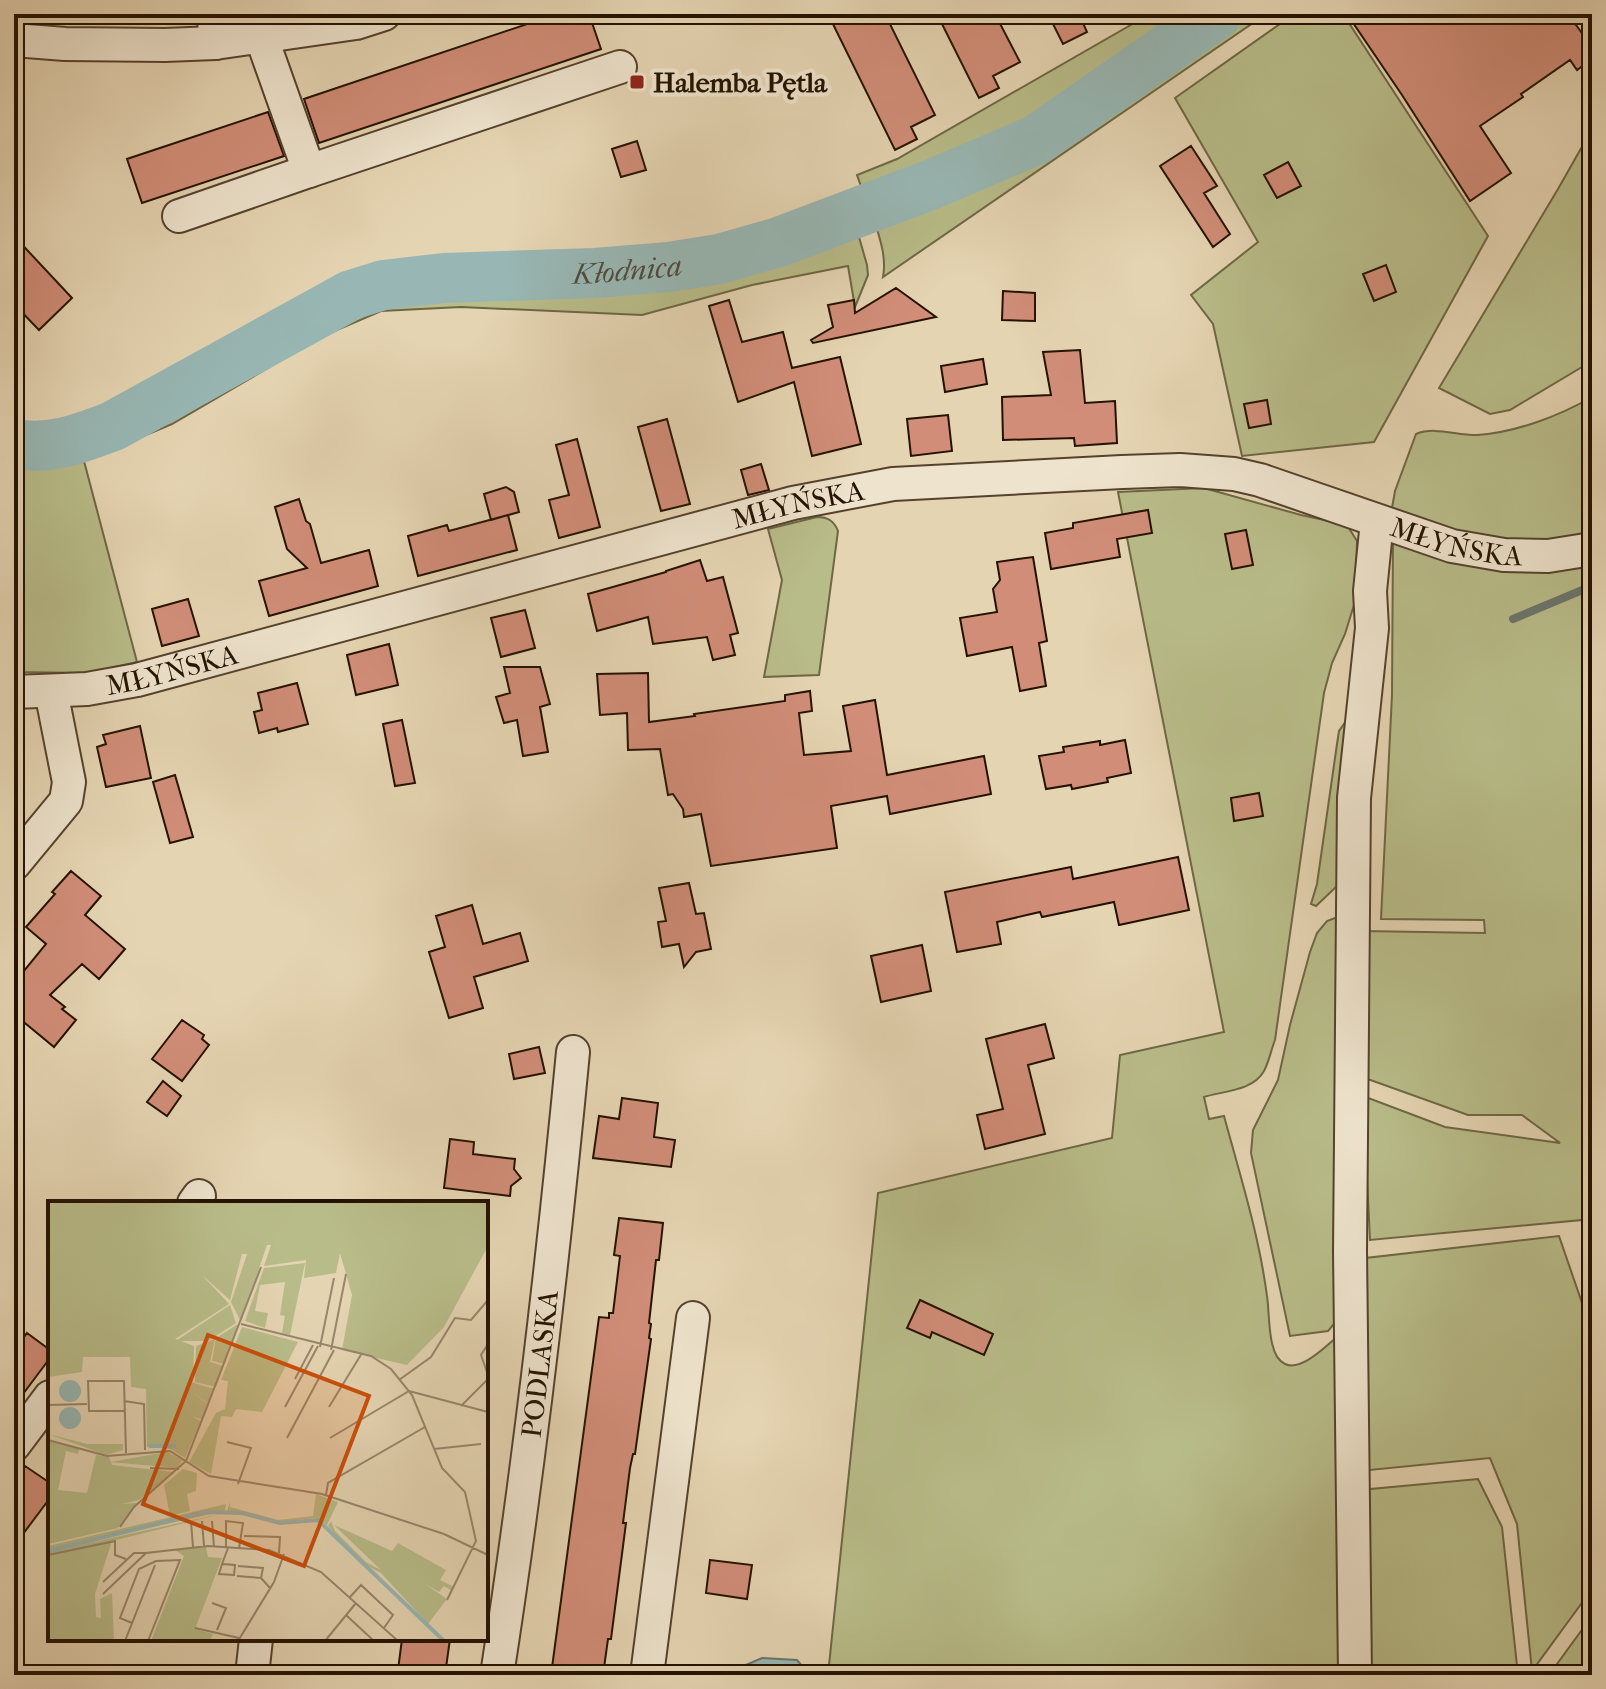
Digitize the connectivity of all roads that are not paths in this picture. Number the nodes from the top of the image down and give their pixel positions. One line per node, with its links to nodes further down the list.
1 (384, 14): 3 (street)
2 (214, 28): 3 (street); 4 (street)
3 (261, 36): 6 (street)
4 (14, 40)
5 (620, 67): 6 (street)
6 (309, 171): 7 (street)
7 (179, 216)
8 (1377, 521): 9 (street, MŁYŃSKA); 10 (street, MŁYŃSKA); 21 (street)
9 (1592, 549)
10 (51, 691): 11 (street, MŁYŃSKA); 12 (street)
11 (14, 692)
12 (14, 864)
13 (573, 1052): 19 (street, PODLASKA)
14 (693, 1318): 20 (street)
15 (48, 1400): 16 (street)
16 (14, 1445)
17 (256, 1641): 18 (street)
18 (252, 1675)
19 (497, 1675)
20 (647, 1675)
21 (1355, 1675)

